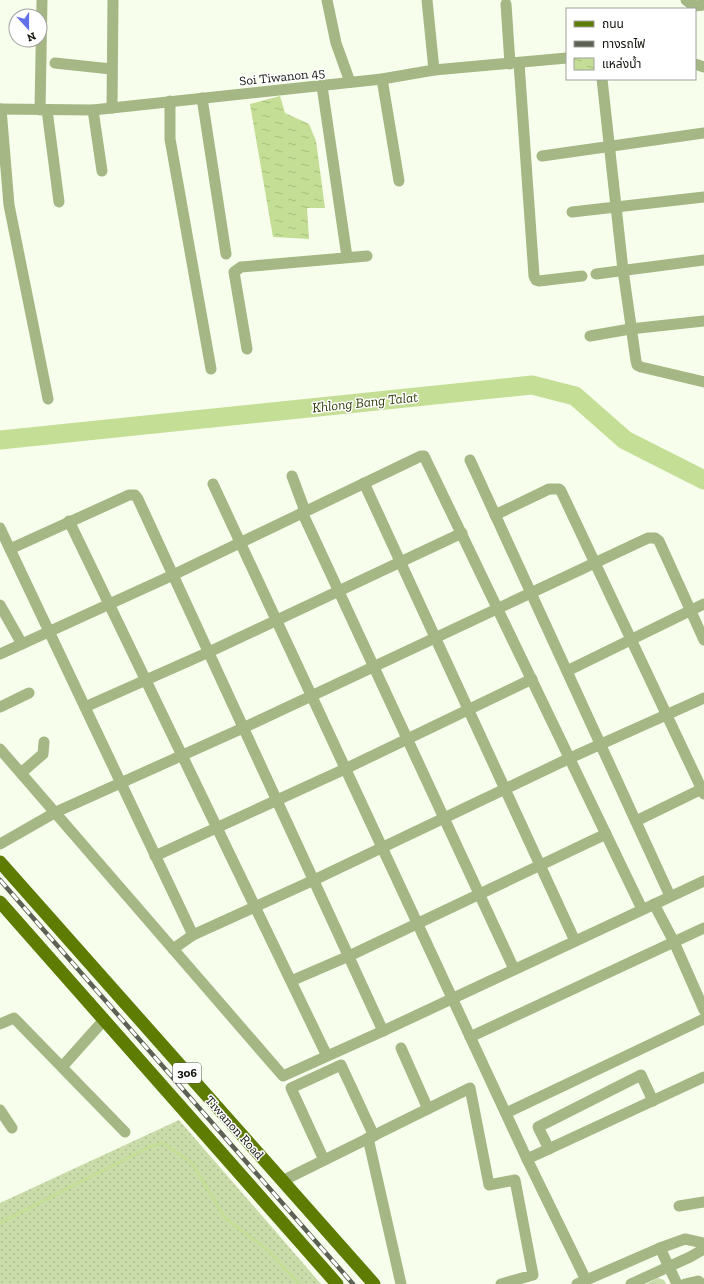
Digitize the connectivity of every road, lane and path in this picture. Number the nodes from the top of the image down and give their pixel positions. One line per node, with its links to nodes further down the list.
1 (42, 0): 21 (street)
2 (113, 0): 11 (street)
3 (327, 0): 15 (street)
4 (427, 0): 12 (street)
5 (686, 0): 7 (street)
6 (506, 4): 10 (street)
7 (704, 5)
8 (566, 58): 10 (street, Soi Tiwanon 45)
9 (55, 63): 11 (street)
10 (515, 63): 12 (street, Soi Tiwanon 45); 38 (street)
11 (111, 69): 19 (street)
12 (434, 70): 13 (street, Soi Tiwanon 45)
13 (382, 79): 15 (street, Soi Tiwanon 45); 27 (street)
14 (602, 80): 24 (street)
15 (350, 82): 16 (street, Soi Tiwanon 45)
16 (322, 86): 17 (street, Soi Tiwanon 45); 34 (street)
17 (202, 98): 18 (street, Soi Tiwanon 45); 32 (street)
18 (170, 101): 19 (street, Soi Tiwanon 45); 43 (street)
19 (112, 108): 22 (street, Soi Tiwanon 45)
20 (0, 109): 21 (street, Soi Tiwanon 45); 45 (street)
21 (44, 110): 22 (street, Soi Tiwanon 45); 29 (street)
22 (93, 110): 26 (street)
23 (704, 133): 24 (street)
24 (608, 146): 25 (street); 30 (street)
25 (542, 156)
26 (102, 171)
27 (399, 181)
28 (704, 197): 30 (street)
29 (58, 202)
30 (615, 208): 31 (street); 36 (street)
31 (572, 212)
32 (226, 254)
33 (367, 256): 34 (street)
34 (347, 257): 42 (street)
35 (704, 260): 36 (street)
36 (623, 270): 37 (street); 40 (street)
37 (596, 274)
38 (582, 276)
39 (704, 321): 40 (street)
40 (630, 330): 41 (street); 44 (street)
41 (590, 336)
42 (247, 349)
43 (210, 369)
44 (704, 382)
45 (48, 399)
46 (470, 460): 51 (street)
47 (292, 476): 50 (street)
48 (364, 483): 50 (street); 54 (street); 57 (street)
49 (213, 484): 55 (street)
50 (303, 511): 55 (street); 60 (street)
51 (495, 515): 58 (street); 61 (street)
52 (69, 521): 56 (street); 59 (street); 62 (street)
53 (0, 528): 56 (street)
54 (462, 533): 57 (street); 65 (street)
55 (240, 542): 59 (street); 67 (street)
56 (10, 549): 68 (street)
57 (400, 562): 60 (street); 70 (street)
58 (596, 564): 61 (street); 66 (street); 69 (street)
59 (173, 575): 62 (street); 73 (street)
60 (339, 590): 67 (street); 75 (street)
61 (531, 594): 65 (street); 76 (street)
62 (109, 603): 68 (street); 77 (street)
63 (704, 604): 66 (street)
64 (0, 605): 72 (street)
65 (498, 609): 70 (street); 78 (street)
66 (691, 610): 69 (street); 71 (street)
67 (276, 620): 73 (street); 80 (street)
68 (49, 632): 72 (street); 83 (street)
69 (630, 638): 76 (street); 85 (street)
70 (435, 639): 75 (street); 84 (street)
71 (704, 640)
72 (22, 644): 74 (street)
73 (209, 652): 77 (street); 86 (street)
74 (0, 654)
75 (373, 666): 80 (street); 87 (street)
76 (567, 670): 89 (street)
77 (146, 679): 83 (street); 91 (street)
78 (532, 679): 84 (street); 92 (street)
79 (28, 693): 82 (street)
80 (311, 696): 86 (street); 93 (street)
81 (704, 698): 85 (street)
82 (0, 707)
83 (85, 707): 95 (street)
84 (469, 710): 87 (street); 96 (street)
85 (667, 716): 89 (street); 97 (street)
86 (243, 728): 91 (street); 98 (street)
87 (407, 739): 93 (street); 100 (street)
88 (44, 742): 94 (street)
89 (600, 744): 92 (street); 101 (street)
90 (0, 749): 94 (street)
91 (182, 754): 95 (street); 102 (street)
92 (570, 758): 96 (street); 103 (street)
93 (345, 769): 98 (street); 105 (street)
94 (20, 773): 99 (street)
95 (120, 782): 99 (street); 106 (street)
96 (505, 789): 100 (street); 108 (street)
97 (703, 790): 101 (street)
98 (277, 800): 102 (street); 109 (street)
99 (56, 812): 104 (street); 122 (street)
100 (444, 817): 105 (street); 111 (street)
101 (636, 821): 112 (street)
102 (217, 827): 106 (street); 115 (street)
103 (606, 834): 108 (street); 116 (street)
104 (0, 844)
105 (382, 847): 109 (street); 117 (street)
106 (155, 856): 119 (street)
107 (0, 862): 147 (main road, Tiwanon Road / 306)
108 (540, 866): 111 (street); 120 (street)
109 (314, 880): 115 (street); 123 (street)
110 (704, 880): 112 (street)
111 (479, 893): 117 (street); 124 (street)
112 (670, 896): 114 (street)
113 (0, 902): 129 (main road, 306)
114 (654, 904): 116 (street); 121 (street)
115 (255, 906): 119 (street); 125 (street)
116 (642, 909): 120 (street)
117 (417, 923): 123 (street); 126 (street)
118 (704, 928): 121 (street)
119 (193, 935): 122 (street)
120 (575, 941): 124 (street)
121 (674, 942): 127 (street); 132 (street)
122 (173, 949): 134 (street)
123 (349, 956): 125 (street); 131 (street)
124 (514, 969): 126 (street)
125 (291, 981): 134 (street)
126 (452, 998): 131 (street); 132 (street)
127 (704, 1010)
128 (704, 1019): 140 (street)
129 (103, 1021): 135 (street); 155 (main road, 306)
130 (0, 1024): 135 (street)
131 (383, 1031): 134 (street)
132 (470, 1037): 140 (street)
133 (401, 1048): 138 (street)
134 (327, 1056)
135 (62, 1067): 142 (street)
136 (704, 1077): 137 (street)
137 (653, 1101): 144 (street); 144 (street)
138 (428, 1109): 143 (street); 158 (street)
139 (0, 1110): 141 (street)
140 (506, 1112): 145 (street)
141 (12, 1128)
142 (124, 1132)
143 (371, 1137): 146 (street); 146 (street); 157 (street)
144 (549, 1149): 145 (street)
145 (527, 1159): 154 (street)
146 (324, 1160): 147 (street)
147 (282, 1181): 156 (main road, Tiwanon Road / 306)
148 (704, 1202): 149 (street)
149 (680, 1206)
150 (704, 1243): 151 (street)
151 (660, 1248): 153 (street); 154 (street)
152 (704, 1249): 153 (street)
153 (668, 1267): 159 (street); 160 (street)
154 (582, 1282)
155 (337, 1284)
156 (374, 1284)
157 (401, 1284)
158 (501, 1284)
159 (631, 1284)
160 (677, 1284)
161 (685, 1284): 162 (street)
162 (702, 1284)

